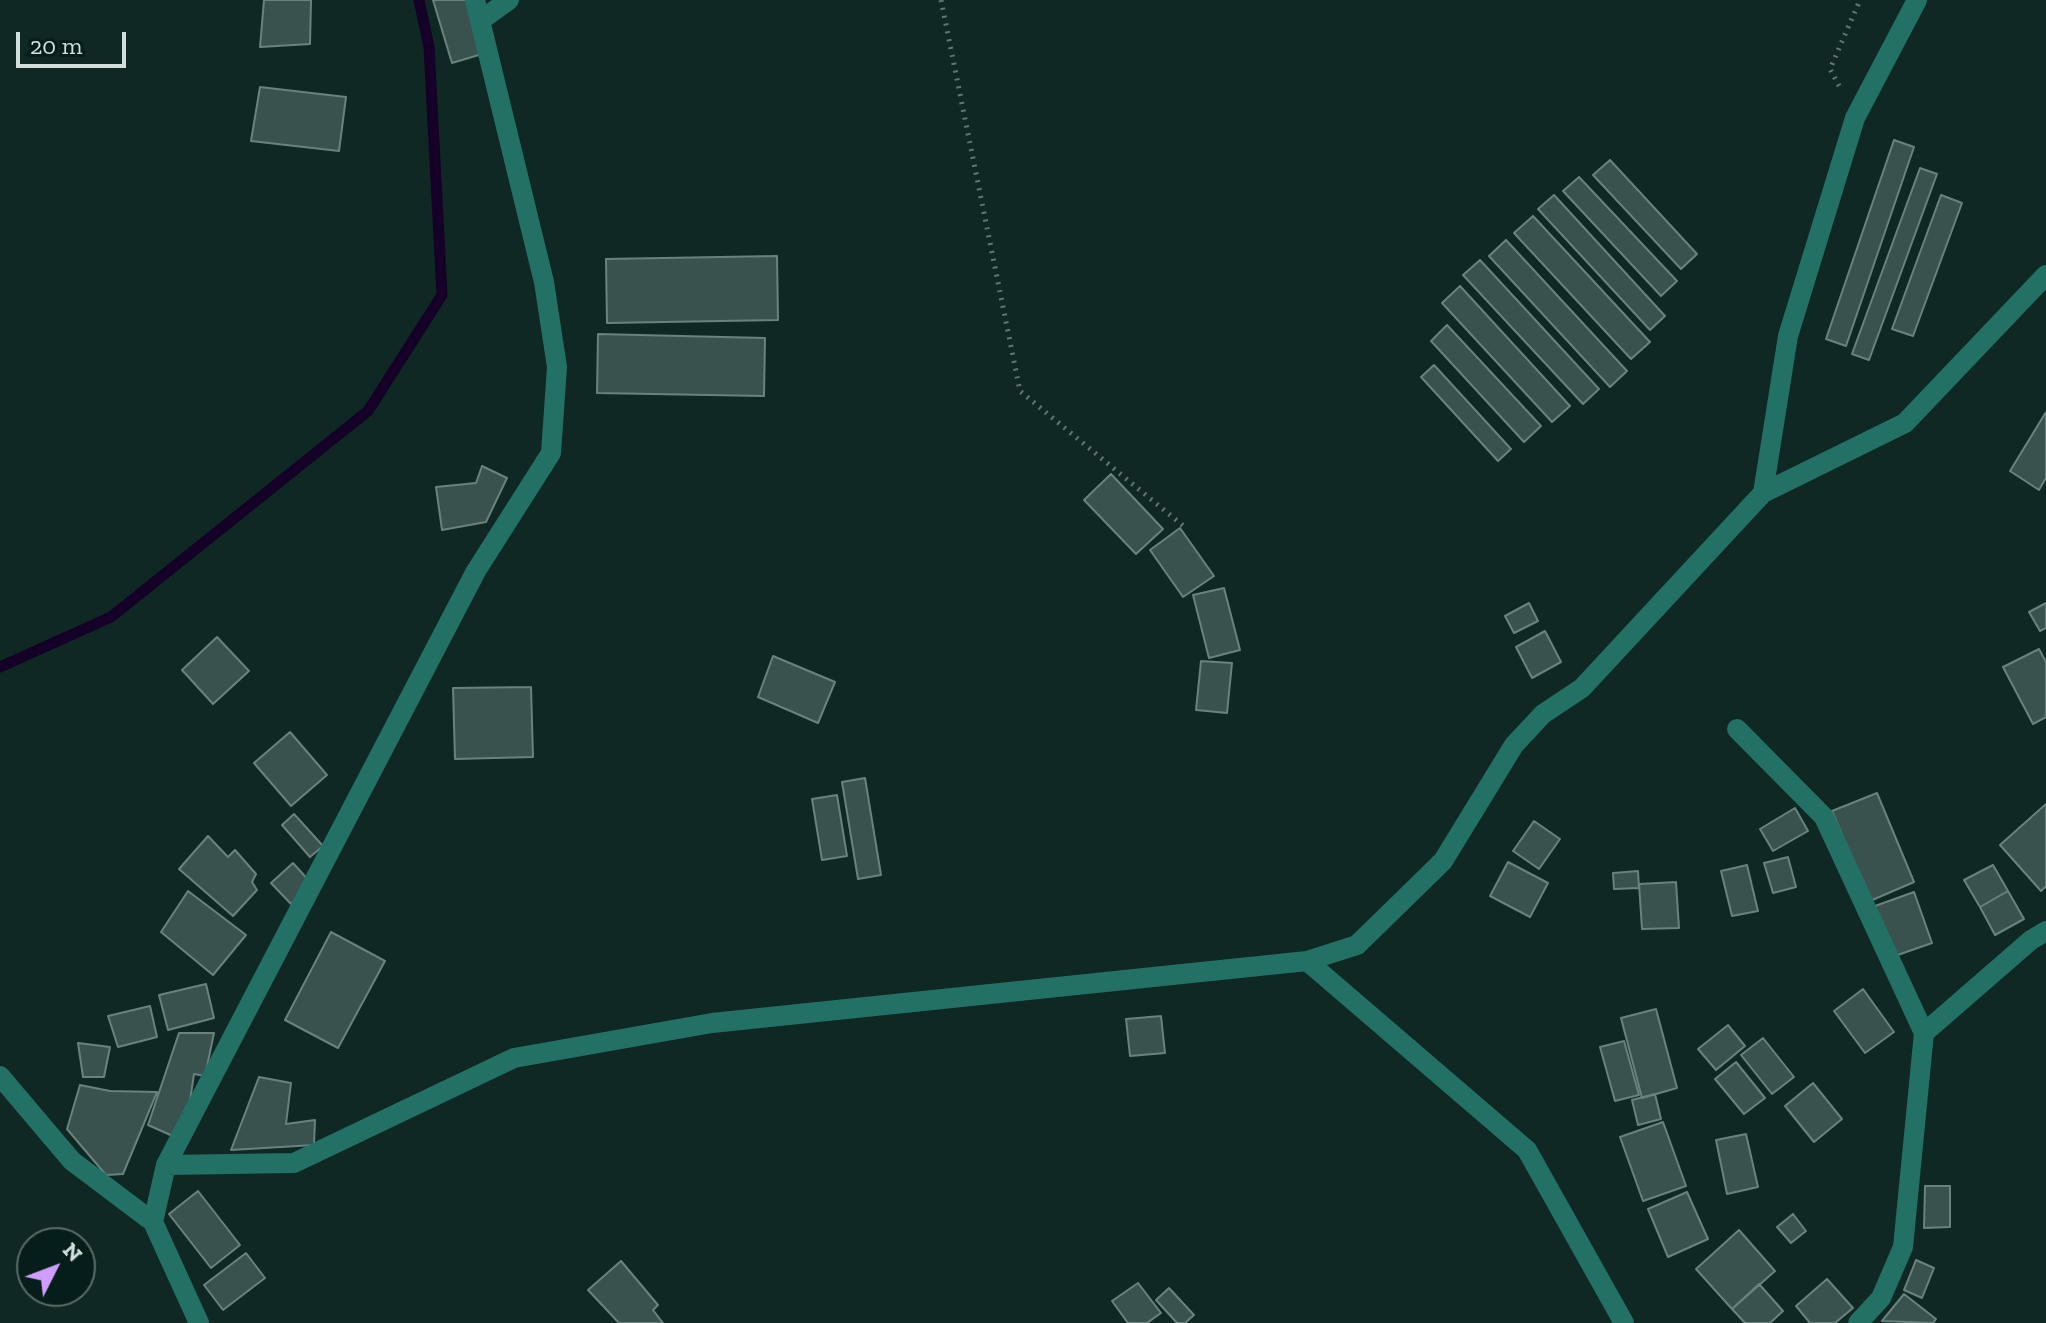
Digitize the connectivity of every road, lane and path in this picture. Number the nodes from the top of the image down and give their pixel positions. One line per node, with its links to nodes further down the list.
1 (475, 0): 6 (street)
2 (509, 0): 6 (street)
3 (941, 0): 10 (path)
4 (1860, 0): 7 (path)
5 (1917, 0): 7 (street)
6 (480, 21): 16 (street)
7 (1855, 118): 9 (street)
8 (2046, 275): 9 (street)
9 (1763, 493): 13 (street)
10 (1187, 529)
11 (1737, 729): 14 (street)
12 (2046, 931): 14 (street)
13 (1307, 961): 16 (street); 19 (street)
14 (1924, 1033): 20 (street)
15 (0, 1076): 17 (street)
16 (166, 1165): 17 (street)
17 (153, 1222): 18 (street)
18 (199, 1323)
19 (1624, 1323)
20 (1858, 1323)

